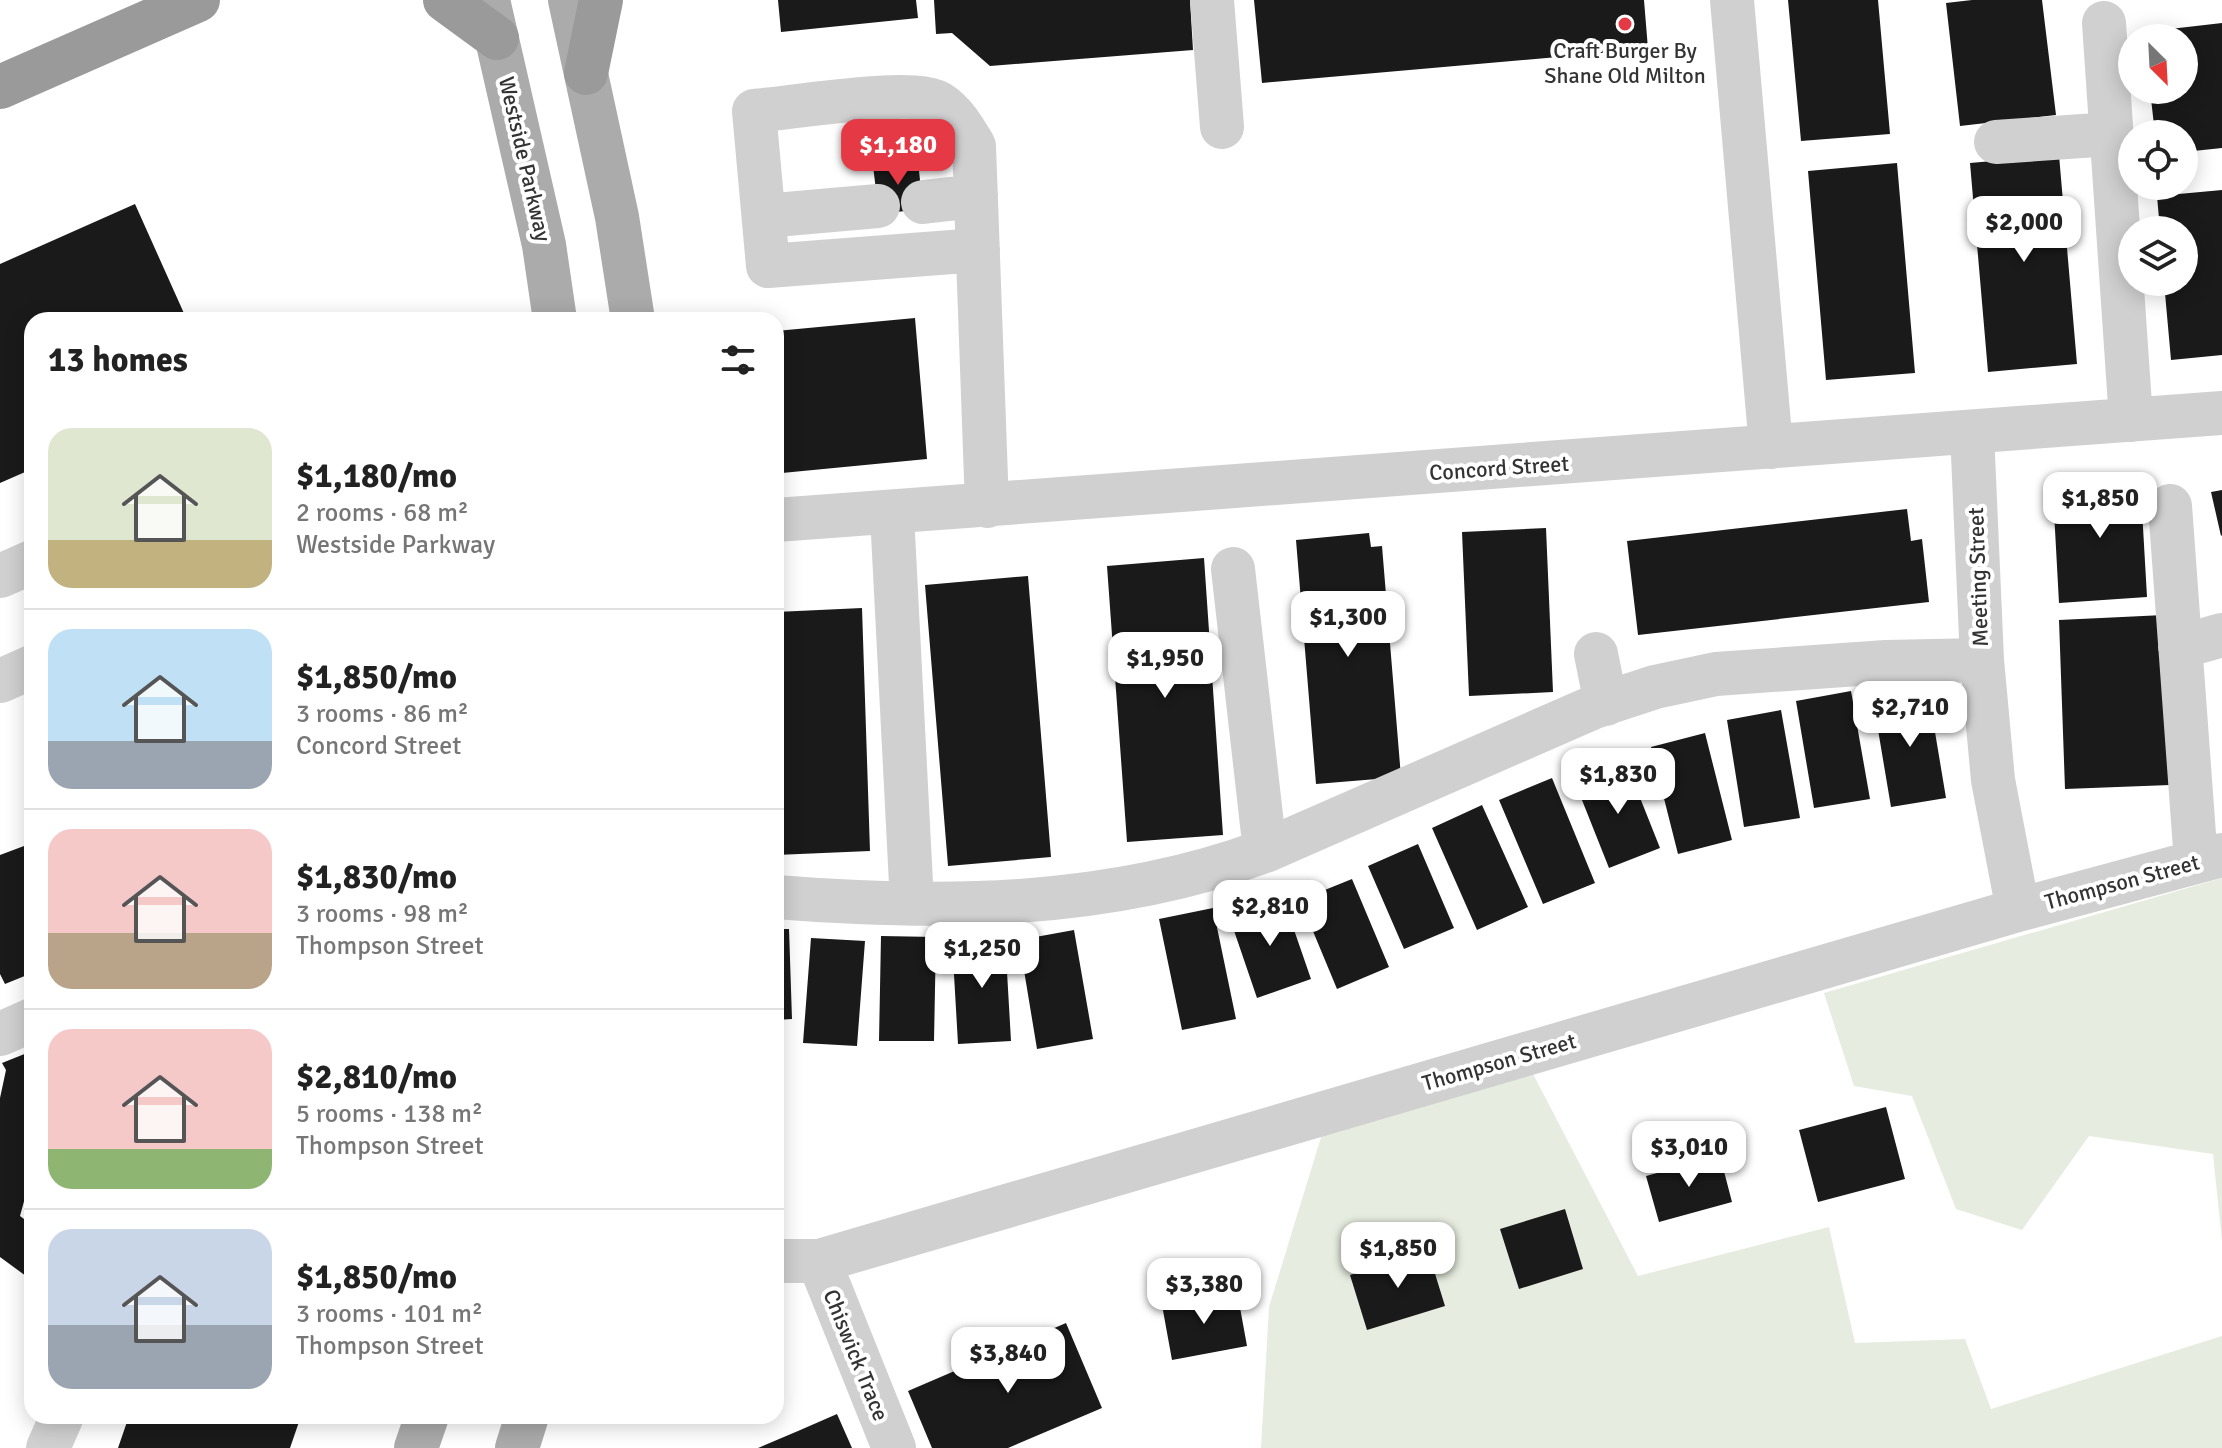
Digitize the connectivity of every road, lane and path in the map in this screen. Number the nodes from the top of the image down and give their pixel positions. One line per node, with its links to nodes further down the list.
1 (198, 0): 10 (highway)
2 (445, 0): 7 (highway)
3 (570, 0): 9 (main road)
4 (601, 0): 9 (highway)
5 (1212, 0): 11 (street)
6 (1732, 0): 24 (street)
7 (493, 19): 19 (main road, Westside Parkway)
8 (2104, 23): 12 (street)
9 (586, 73): 20 (main road)
10 (0, 87)
11 (1222, 127)
12 (2111, 134): 13 (street); 22 (street)
13 (1996, 142)
14 (976, 196): 15 (street); 17 (street); 18 (street)
15 (923, 202)
16 (878, 206): 17 (street)
17 (764, 216): 18 (street)
18 (978, 250): 25 (street)
19 (554, 312)
20 (632, 312)
21 (2222, 413): 22 (street, Concord Street)
22 (2131, 420): 23 (street, Concord Street)
23 (1972, 432): 24 (street, Concord Street); 35 (street, Meeting Street)
24 (1771, 447): 25 (street, Concord Street)
25 (987, 506): 27 (street, Concord Street)
26 (2170, 506): 33 (street)
27 (892, 514): 28 (street, Concord Street); 42 (street)
28 (784, 520)
29 (24, 566): 31 (street)
30 (1233, 569): 39 (street)
31 (0, 576)
32 (2222, 635): 33 (street)
33 (2180, 647): 40 (street)
34 (1596, 654): 38 (street)
35 (1982, 660): 38 (street); 43 (street, Meeting Street)
36 (24, 670): 37 (street)
37 (0, 681)
38 (1606, 704): 39 (street)
39 (1265, 851): 42 (street)
40 (2209, 859): 43 (street, Thompson Street)
41 (784, 897): 42 (street)
42 (912, 903)
43 (2018, 910): 47 (street, Thompson Street)
44 (24, 1024): 45 (street)
45 (0, 1034)
46 (784, 1261): 47 (street, Thompson Street)
47 (819, 1261): 54 (street, Chiswick Trace)
48 (58, 1424): 51 (street)
49 (424, 1424): 52 (main road)
50 (524, 1424): 53 (main road)
51 (48, 1448)
52 (416, 1448)
53 (517, 1448)
54 (894, 1448)

